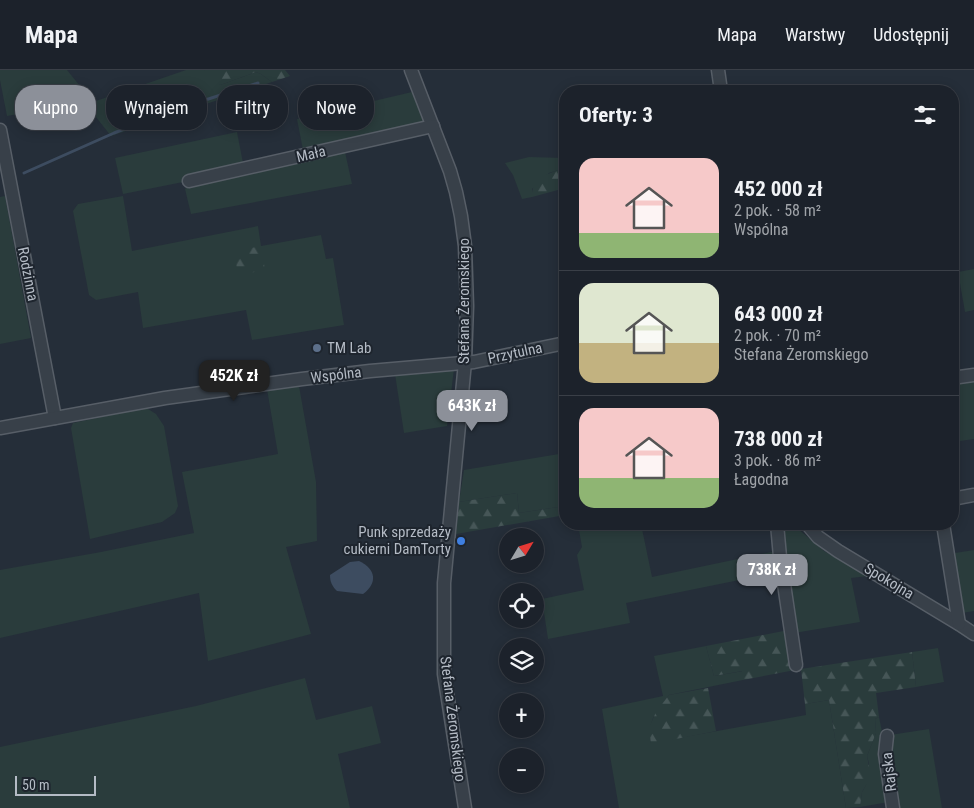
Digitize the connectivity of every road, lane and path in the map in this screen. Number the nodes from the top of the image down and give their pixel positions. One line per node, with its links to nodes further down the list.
1 (412, 70): 4 (street, Stefana Żeromskiego)
2 (718, 70): 3 (street)
3 (720, 85)
4 (434, 126): 6 (street, Mała); 8 (street, Stefana Żeromskiego)
5 (0, 130): 11 (street, Rodzinna)
6 (189, 181)
7 (559, 344): 8 (street, Przytulna)
8 (465, 362): 11 (street, Wspólna); 22 (street, Stefana Żeromskiego)
9 (974, 375): 10 (street)
10 (959, 377)
11 (55, 418): 12 (street, Wspólna)
12 (0, 428)
13 (974, 495): 14 (street)
14 (959, 498)
15 (778, 530): 20 (street)
16 (812, 530): 18 (street, Spokojna)
17 (945, 530): 18 (street)
18 (959, 624): 19 (street, Spokojna)
19 (974, 634)
20 (796, 665)
21 (886, 736): 23 (street, Rajska)
22 (465, 808)
23 (894, 808)

